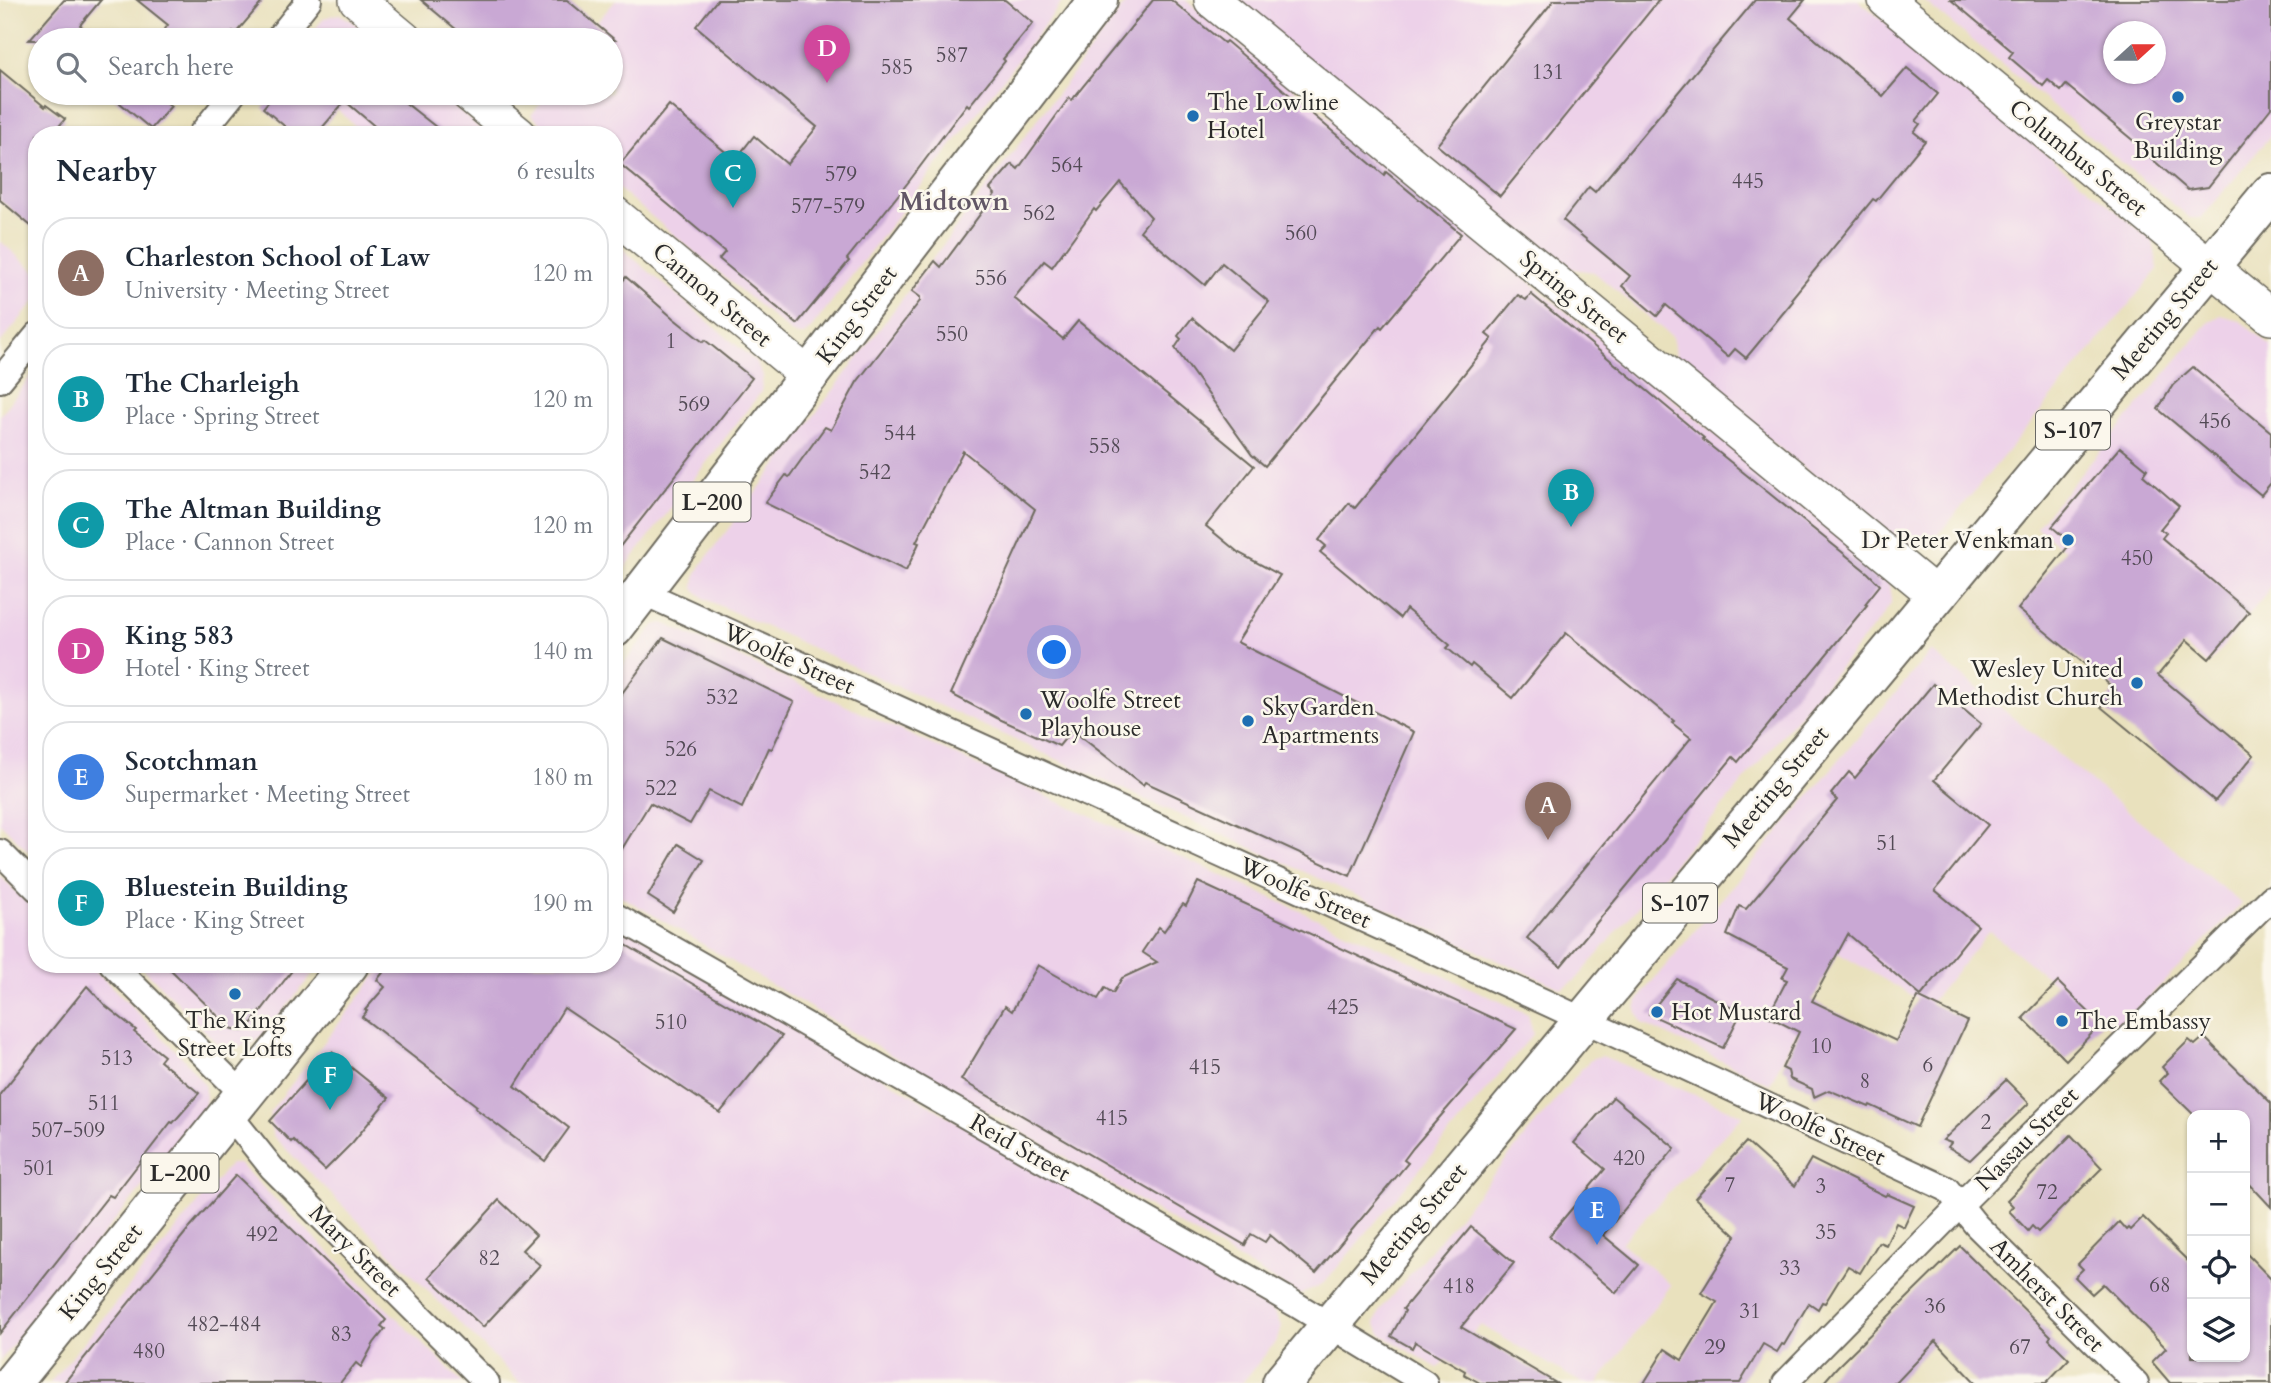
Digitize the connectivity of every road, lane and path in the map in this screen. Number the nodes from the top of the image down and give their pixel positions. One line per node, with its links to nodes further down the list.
1 (309, 0): 6 (street)
2 (357, 0): 7 (main road)
3 (1098, 0): 17 (main road, King Street / L-200)
4 (1212, 0): 20 (main road, Spring Street)
5 (1886, 0): 14 (main road, Columbus Street)
6 (287, 28)
7 (391, 28)
8 (224, 105): 10 (street)
9 (483, 105): 11 (main road)
10 (207, 126)
11 (508, 126)
12 (2271, 193): 14 (main road, Meeting Street / S-107)
13 (623, 221): 17 (main road, Cannon Street)
14 (2209, 266): 15 (main road, Columbus Street); 20 (main road, Meeting Street / S-107)
15 (2271, 317)
16 (28, 346): 18 (street)
17 (810, 377): 19 (main road, King Street / L-200)
18 (0, 380)
19 (642, 592): 21 (main road, King Street / L-200); 28 (street, Woolfe Street)
20 (1936, 595): 28 (main road, Meeting Street / S-107)
21 (623, 616)
22 (0, 852): 23 (street)
23 (28, 880)
24 (2271, 898): 30 (street, Nassau Street)
25 (623, 920): 31 (street, Reid Street)
26 (120, 973): 29 (street, Mary Street)
27 (342, 973): 29 (main road, King Street / L-200)
28 (1583, 1019): 30 (street, Woolfe Street); 31 (main road, Meeting Street / S-107)
29 (236, 1104): 32 (main road, King Street / L-200); 33 (street, Mary Street)
30 (1960, 1205): 36 (street, Nassau Street); 37 (street, Amherst Street)
31 (1331, 1325): 34 (main road, Meeting Street / S-107); 35 (street, Reid Street)
32 (12, 1383)
33 (487, 1383)
34 (1282, 1383)
35 (1425, 1383)
36 (1785, 1383)
37 (2136, 1383)

